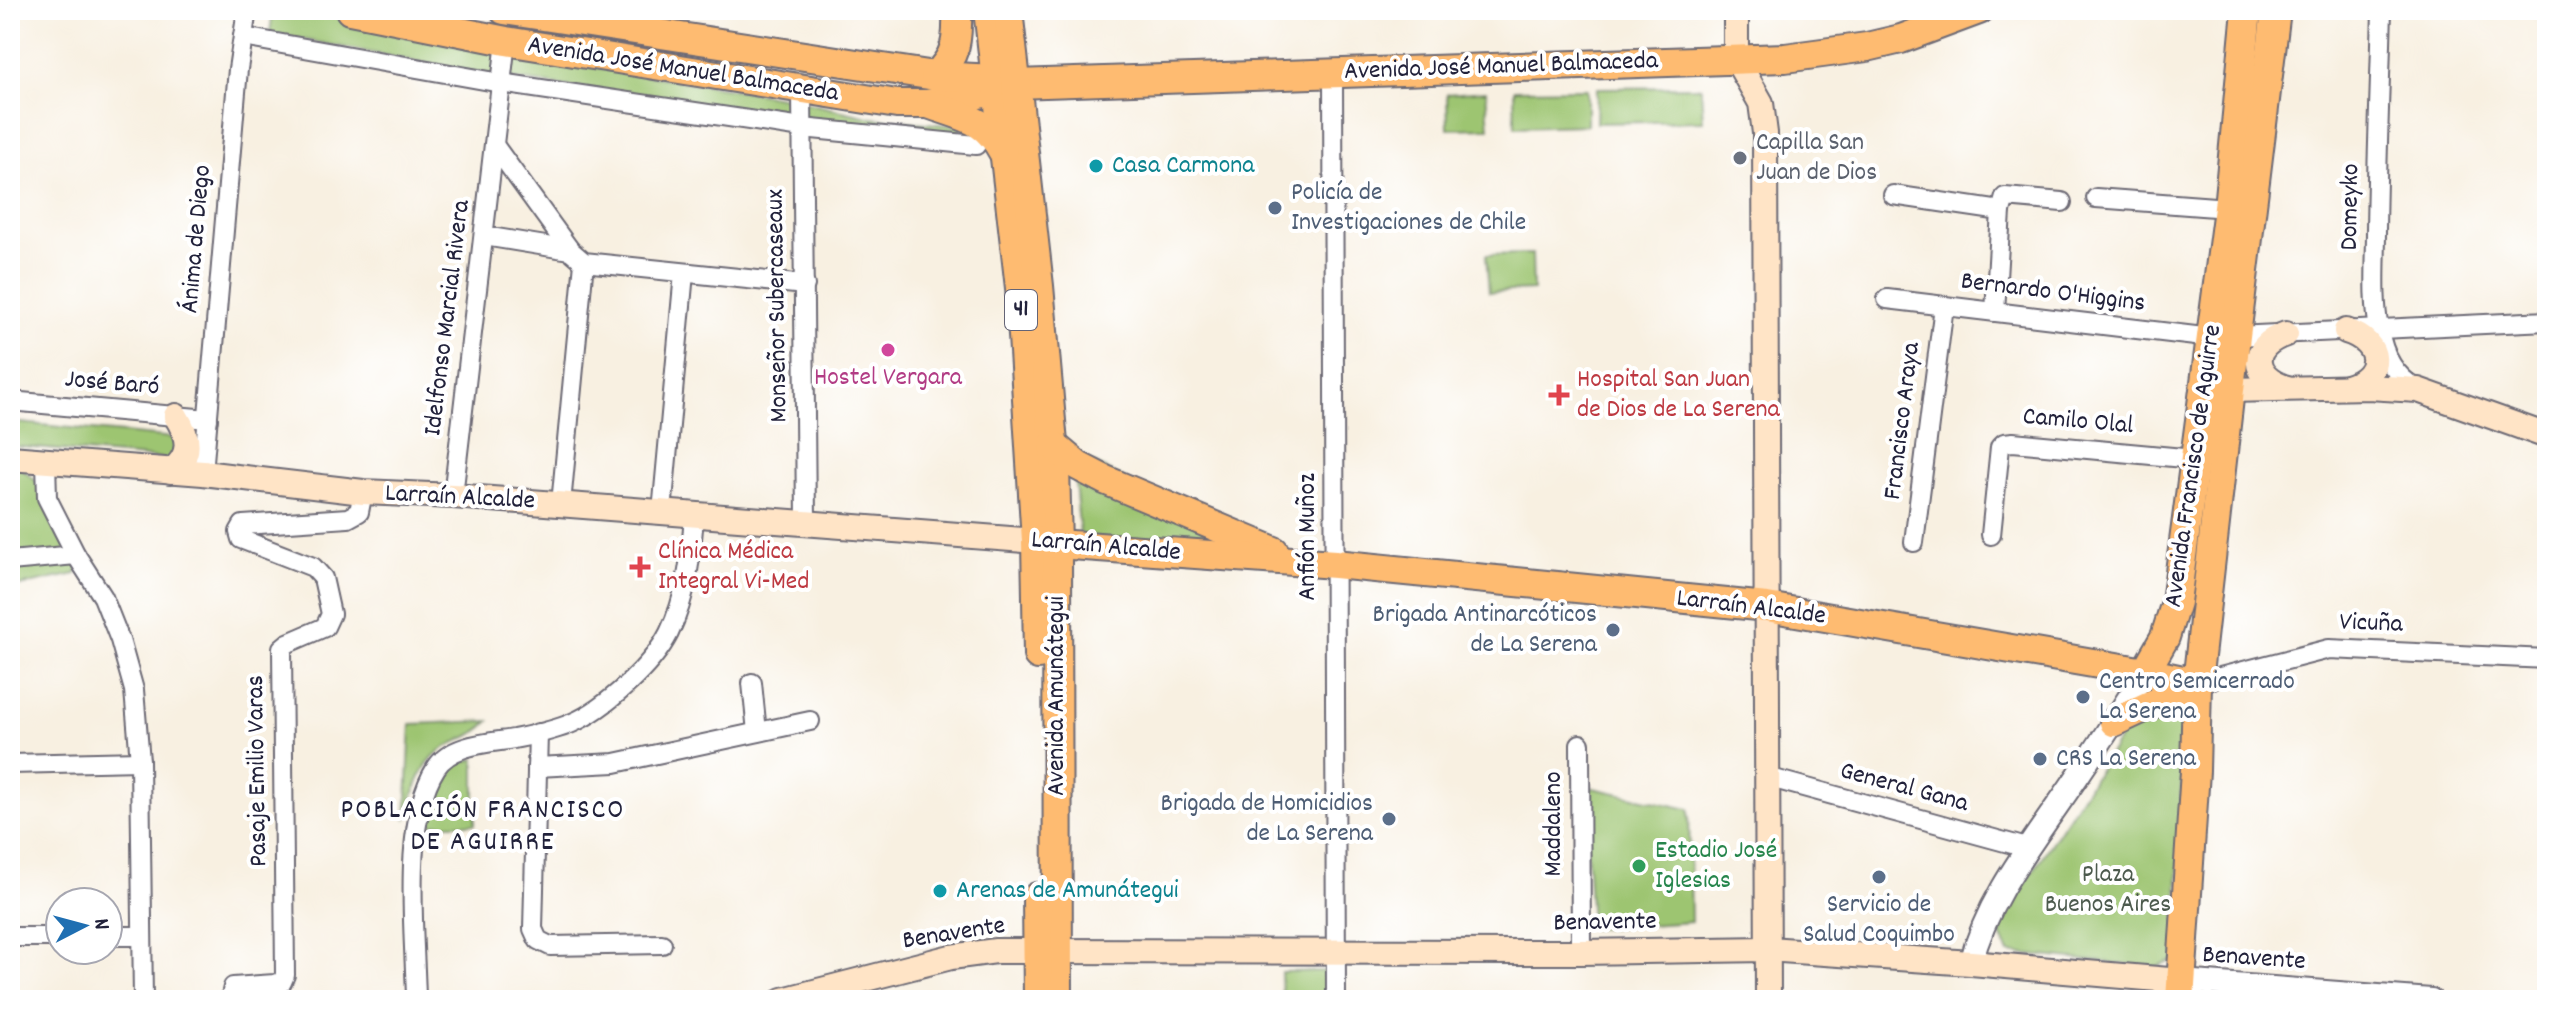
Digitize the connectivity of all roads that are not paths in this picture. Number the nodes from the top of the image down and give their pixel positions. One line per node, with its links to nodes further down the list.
1 (247, 10): 12 (street, Ánima de Diego)
2 (350, 10): 13 (main road, Avenida José Manuel Balmaceda)
3 (504, 10): 16 (main road, Avenida José Manuel Balmaceda)
4 (957, 10): 16 (main road)
5 (988, 10): 18 (main road, Avenida Amunátegui / 41)
6 (1008, 10): 18 (main road, Avenida Amunátegui / 41)
7 (1736, 10): 14 (main road)
8 (1979, 10): 14 (main road, Avenida José Manuel Balmaceda)
9 (2247, 10): 28 (main road, Avenida Francisco de Aguirre)
10 (2276, 10): 41 (main road, Avenida Francisco de Aguirre)
11 (2382, 10): 38 (street, Domeyko)
12 (243, 37): 17 (street); 48 (street, Ánima de Diego)
13 (506, 41): 17 (street, Idelfonso Marcial Rivera); 19 (main road, Avenida José Manuel Balmaceda)
14 (1736, 59): 15 (main road, Avenida José Manuel Balmaceda); 69 (main road)
15 (1333, 74): 18 (main road, Avenida José Manuel Balmaceda); 68 (street, Anfión Muñoz)
16 (935, 76): 18 (main road, Avenida José Manuel Balmaceda)
17 (501, 83): 21 (street); 22 (street, Idelfonso Marcial Rivera)
18 (1003, 85): 20 (main road, Avenida José Manuel Balmaceda); 24 (main road, Avenida Amunátegui / 41); 50 (main road, Avenida Amunátegui / 41)
19 (802, 90): 20 (main road, Avenida José Manuel Balmaceda); 21 (street, Monseñor Subercaseaux)
20 (927, 104): 24 (main road)
21 (802, 128): 23 (street); 33 (street, Monseñor Subercaseaux)
22 (494, 145): 30 (street, Idelfonso Marcial Rivera); 31 (street)
23 (976, 145)
24 (1003, 152): 63 (main road, Avenida Amunátegui / 41)
25 (1893, 195): 29 (street)
26 (2096, 198): 28 (street)
27 (2062, 202): 29 (street)
28 (2228, 208): 41 (main road, Avenida Francisco de Aguirre)
29 (2001, 211): 36 (street)
30 (484, 236): 31 (street); 57 (street, Idelfonso Marcial Rivera)
31 (577, 256): 32 (street); 58 (street)
32 (684, 273): 33 (street); 59 (street)
33 (805, 285): 61 (street, Monseñor Subercaseaux)
34 (1887, 299): 35 (street, Bernardo O'Higgins)
35 (1944, 306): 36 (street, Bernardo O'Higgins); 64 (street, Francisco Araya)
36 (1995, 312): 41 (street, Bernardo O'Higgins)
37 (2547, 321): 38 (street, Bernardo O'Higgins)
38 (2379, 330): 39 (street, Bernardo O'Higgins); 45 (street, Domeyko)
39 (2346, 331): 40 (street, Bernardo O'Higgins); 42 (main road)
40 (2286, 334): 41 (street, Bernardo O'Higgins); 43 (main road)
41 (2219, 344): 44 (main road); 52 (main road, Avenida Francisco de Aguirre)
42 (2347, 387): 43 (main road); 45 (main road)
43 (2287, 389): 44 (main road)
44 (2229, 390): 73 (main road, Avenida Francisco de Aguirre)
45 (2418, 390): 49 (main road)
46 (10, 401): 47 (street, José Baró)
47 (176, 416): 48 (street, José Baró); 54 (main road)
48 (208, 419): 55 (street, Ánima de Diego)
49 (2547, 436)
50 (1053, 445): 63 (main road, Avenida Amunátegui / 41); 67 (main road)
51 (10, 458): 53 (main road, Larraín Alcalde)
52 (2194, 459): 62 (street, Camilo Olal); 71 (main road, Avenida Francisco de Aguirre)
53 (46, 461): 54 (main road, Larraín Alcalde); 65 (street)
54 (171, 471): 55 (main road, Larraín Alcalde)
55 (203, 473): 56 (main road, Larraín Alcalde)
56 (363, 492): 57 (main road, Larraín Alcalde); 96 (street, Pasaje Emilio Varas)
57 (453, 496): 58 (main road, Larraín Alcalde)
58 (561, 504): 59 (main road, Larraín Alcalde)
59 (662, 512): 60 (main road, Larraín Alcalde)
60 (694, 516): 61 (main road, Larraín Alcalde); 77 (street)
61 (806, 521): 63 (main road, Larraín Alcalde)
62 (1991, 535)
63 (1046, 542): 67 (main road, Larraín Alcalde); 91 (main road, Avenida Amunátegui / 41)
64 (1914, 542)
65 (76, 555): 66 (street); 79 (street)
66 (10, 561)
67 (1297, 561): 68 (main road, Larraín Alcalde)
68 (1335, 564): 69 (main road, Larraín Alcalde); 90 (street, Anfión Muñoz)
69 (1767, 607): 71 (main road, Larraín Alcalde); 82 (main road)
70 (2547, 659): 73 (street, Vicuña)
71 (2145, 672): 73 (main road, Larraín Alcalde); 75 (street, Avenida Francisco de Aguirre)
72 (752, 683): 76 (street)
73 (2197, 683): 75 (main road); 94 (main road, Avenida Francisco de Aguirre)
74 (810, 721): 76 (street)
75 (2114, 722): 83 (street, Avenida Francisco de Aguirre)
76 (757, 732): 81 (street)
77 (538, 733): 81 (street); 97 (street)
78 (1580, 744): 92 (street, Maddaleno)
79 (140, 761): 80 (street); 85 (street)
80 (10, 764)
81 (537, 767): 88 (street)
82 (1767, 777): 83 (street, General Gana); 89 (main road)
83 (2027, 848): 93 (street, Avenida Francisco de Aguirre)
84 (124, 936): 85 (street)
85 (141, 936): 95 (street)
86 (10, 937): 87 (street)
87 (44, 937)
88 (662, 944)
89 (1767, 949): 92 (main road, Benavente); 93 (main road, Benavente); 102 (main road)
90 (1335, 950): 91 (main road, Benavente); 92 (main road, Benavente); 101 (street, Anfión Muñoz)
91 (1046, 952): 98 (main road, Benavente); 99 (main road, Avenida Amunátegui / 41); 100 (main road, Avenida Amunátegui / 41)
92 (1581, 952)
93 (1971, 963): 94 (main road, Benavente)
94 (2180, 991): 103 (street, Benavente)
95 (143, 1000)
96 (230, 1000)
97 (416, 1000)
98 (783, 1000)
99 (1038, 1000)
100 (1058, 1000)
101 (1336, 1000)
102 (1768, 1000)
103 (2431, 1000)

